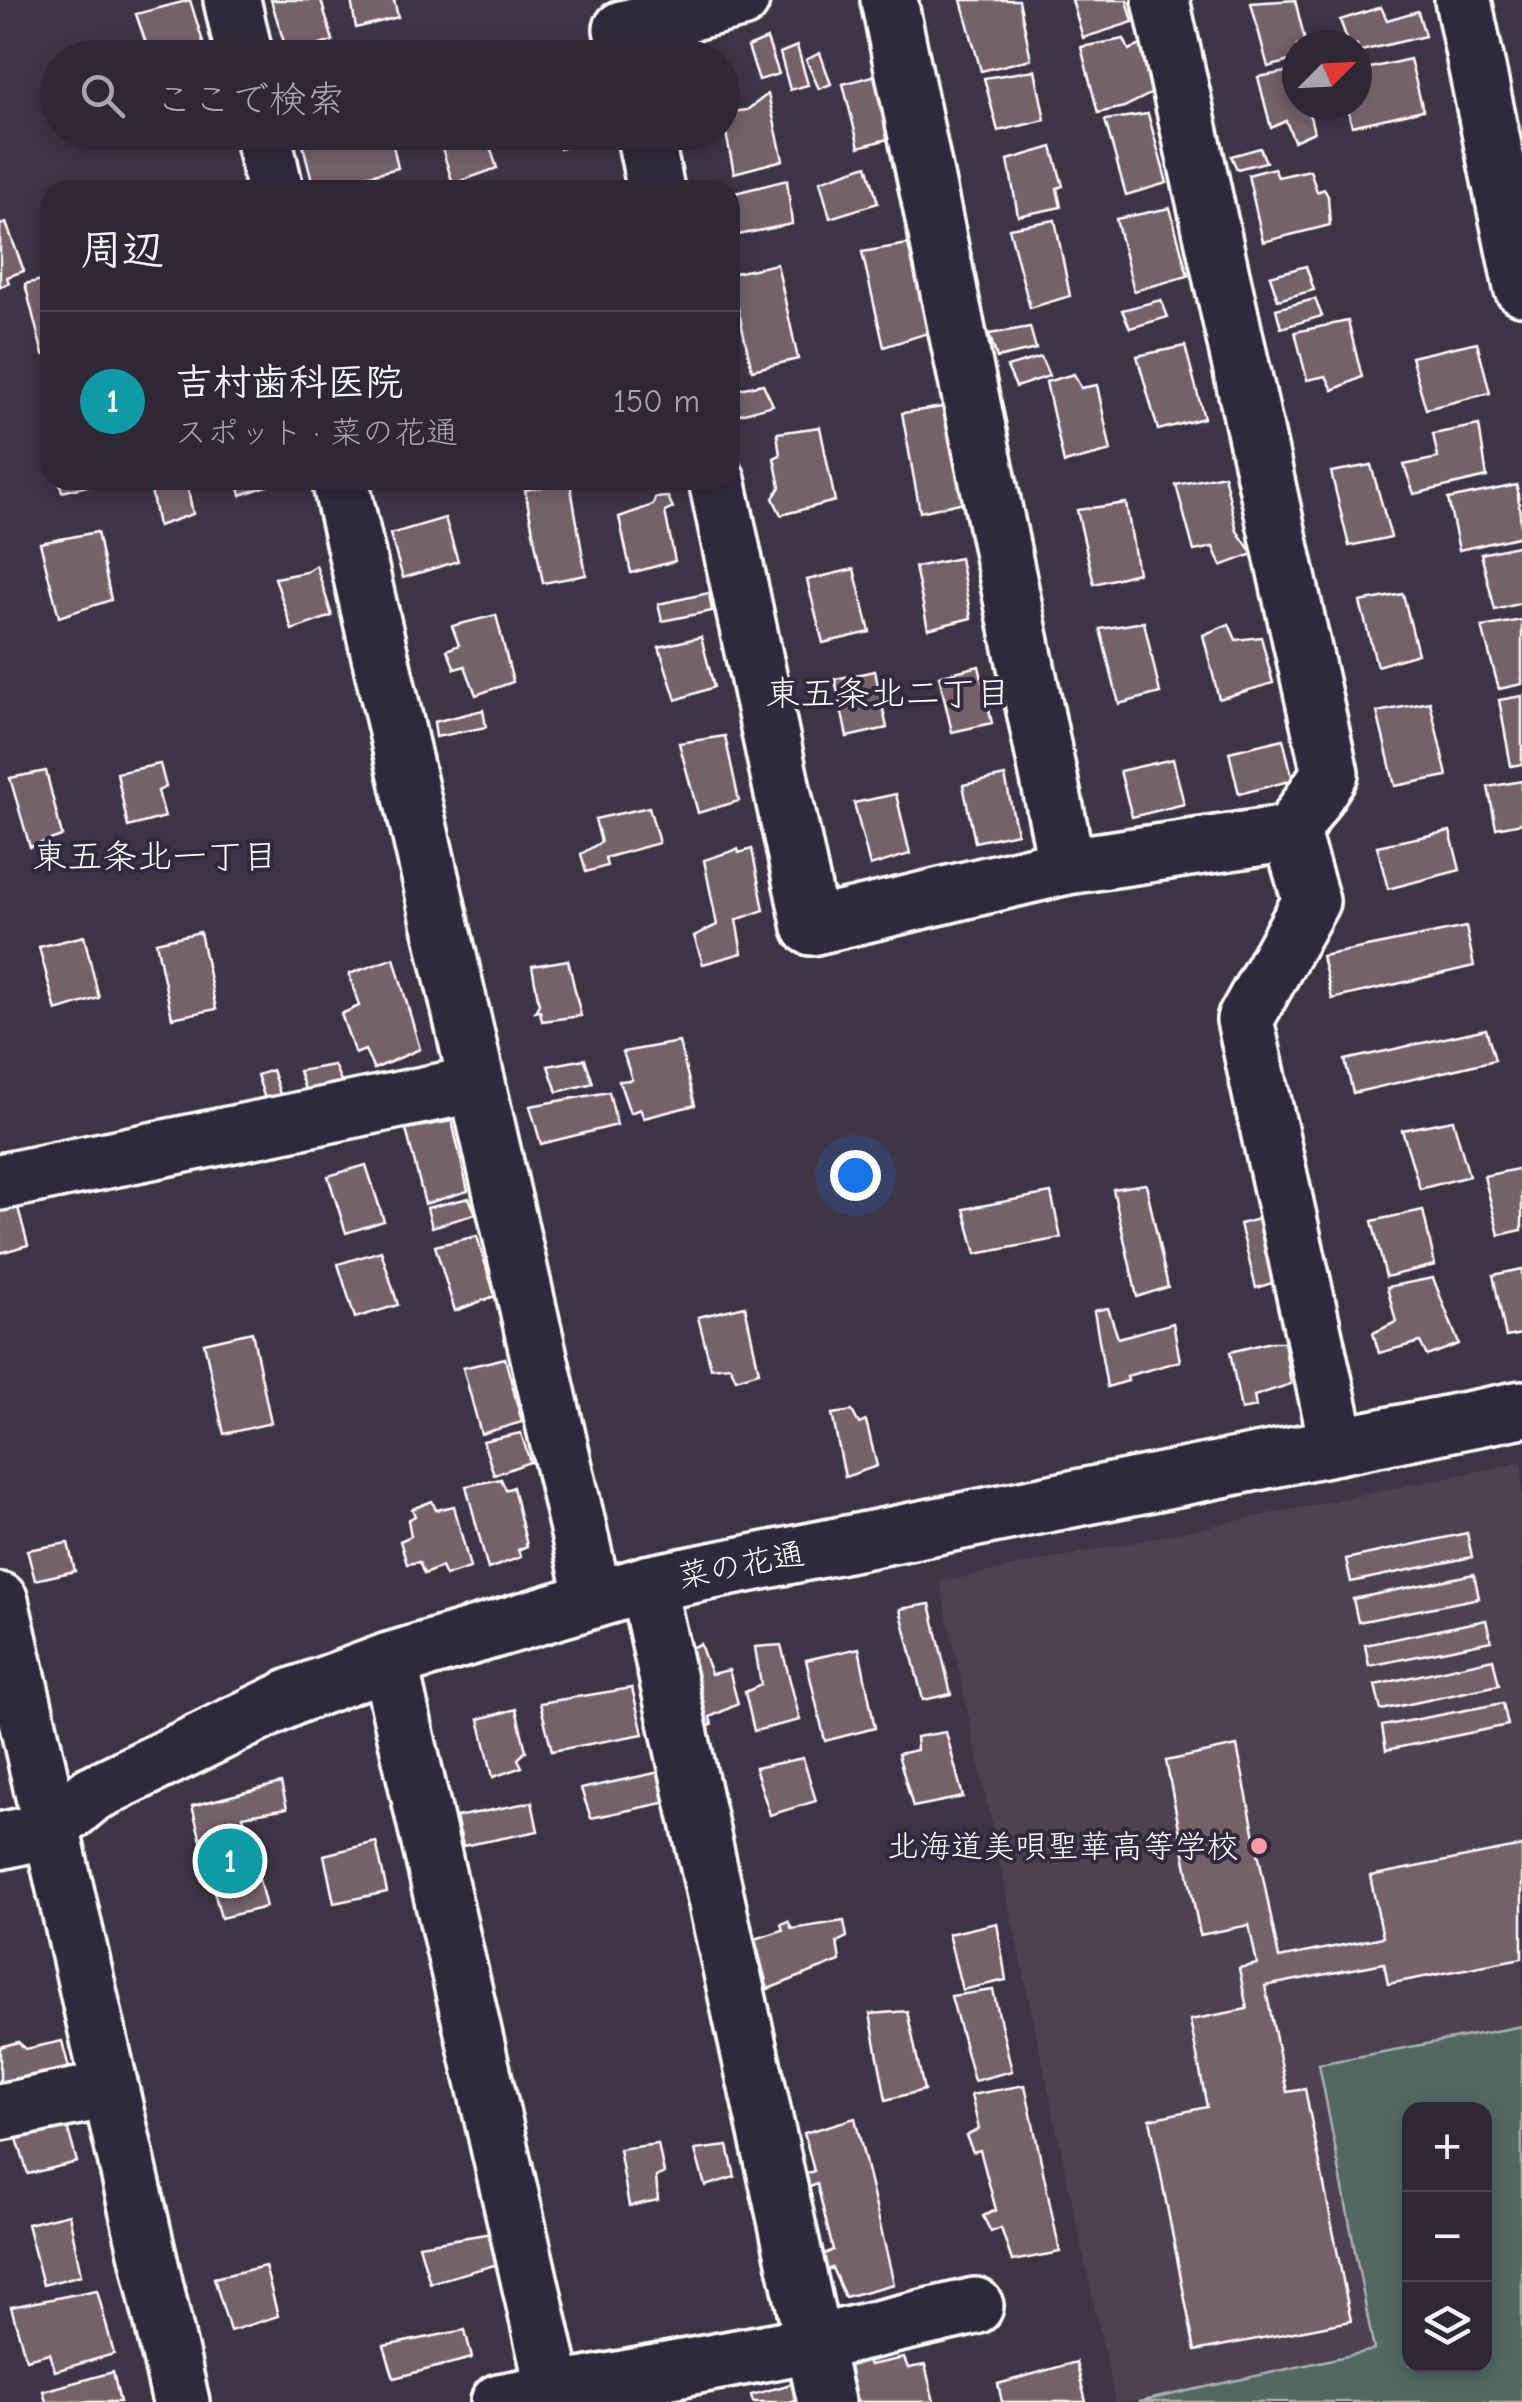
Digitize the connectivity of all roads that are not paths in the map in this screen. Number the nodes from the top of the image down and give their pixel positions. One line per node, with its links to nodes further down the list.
1 (232, 0): 6 (street)
2 (742, 0): 7 (street)
3 (889, 0): 16 (street)
4 (1161, 0): 15 (street)
5 (1464, 0): 12 (street)
6 (241, 40)
7 (624, 40)
8 (266, 150): 10 (street)
9 (648, 150): 11 (street)
10 (273, 180)
11 (654, 180)
12 (1522, 287)
13 (342, 490): 17 (street)
14 (719, 490): 16 (street)
15 (1291, 833): 16 (street); 20 (street)
16 (1067, 866)
17 (477, 1084): 18 (street); 22 (street)
18 (0, 1182)
19 (1522, 1408): 20 (street, 菜の花通)
20 (1338, 1446): 21 (street, 菜の花通)
21 (647, 1584): 22 (street, 菜の花通); 29 (street)
22 (594, 1599): 24 (street, 菜の花通)
23 (0, 1601): 25 (street)
24 (389, 1660): 25 (street, 菜の花通); 30 (street)
25 (24, 1836): 26 (street)
26 (108, 2090): 27 (street); 31 (street)
27 (0, 2112)
28 (975, 2306): 29 (street)
29 (812, 2344): 30 (street); 33 (street)
30 (556, 2396): 32 (street)
31 (180, 2402)
32 (499, 2402)
33 (826, 2402)

